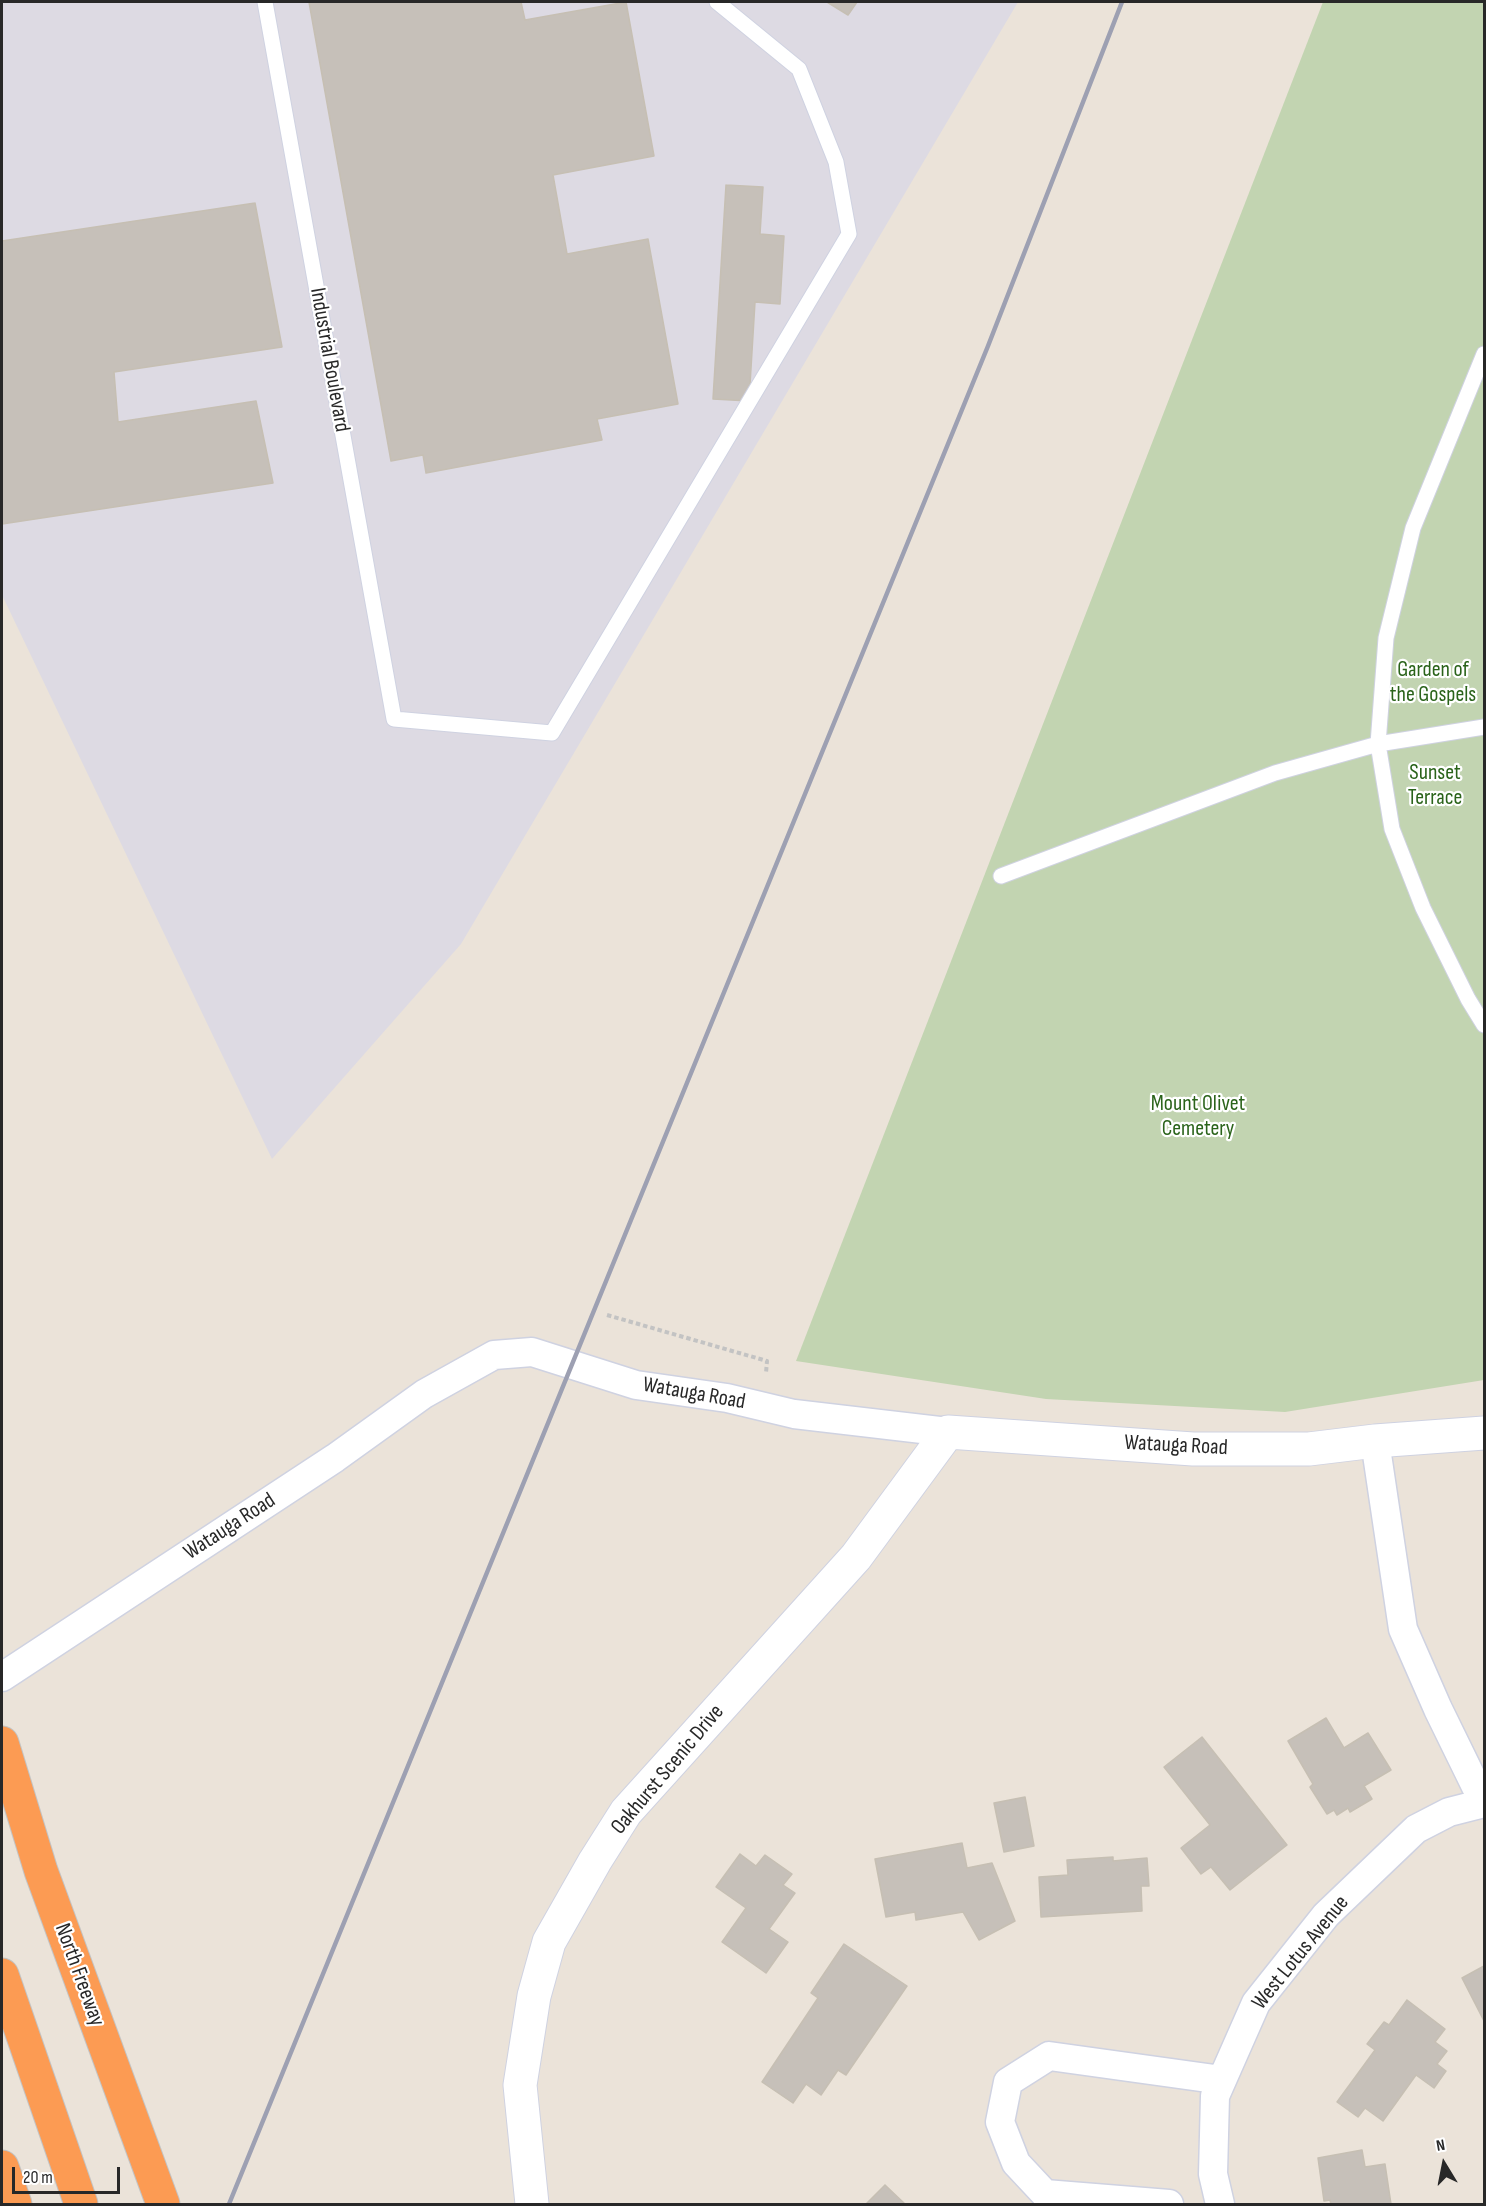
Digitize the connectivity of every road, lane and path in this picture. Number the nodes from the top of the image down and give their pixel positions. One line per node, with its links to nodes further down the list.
1 (265, 2): 2 (lane, Industrial Boulevard)
2 (717, 2)
3 (1485, 354): 5 (lane)
4 (1485, 727): 5 (lane)
5 (1378, 744): 6 (lane); 7 (lane)
6 (1000, 876)
7 (1485, 1025)
8 (607, 1315): 9 (path)
9 (761, 1406): 10 (street, Watauga Road); 13 (street, Watauga Road)
10 (948, 1432): 12 (street, Watauga Road); 22 (street, Oakhurst Scenic Drive)
11 (1485, 1432): 12 (street, Watauga Road)
12 (1375, 1441): 15 (street, West Lotus Avenue)
13 (2, 1677)
14 (2, 1743): 21 (highway, North Freeway)
15 (1484, 1803): 17 (street, West Lotus Avenue)
16 (2, 1975): 20 (highway)
17 (1222, 2080): 23 (street); 24 (street, West Lotus Avenue)
18 (2, 2167): 19 (highway)
19 (15, 2205)
20 (81, 2205)
21 (163, 2205)
22 (532, 2205)
23 (1169, 2205)
24 (1220, 2205)

